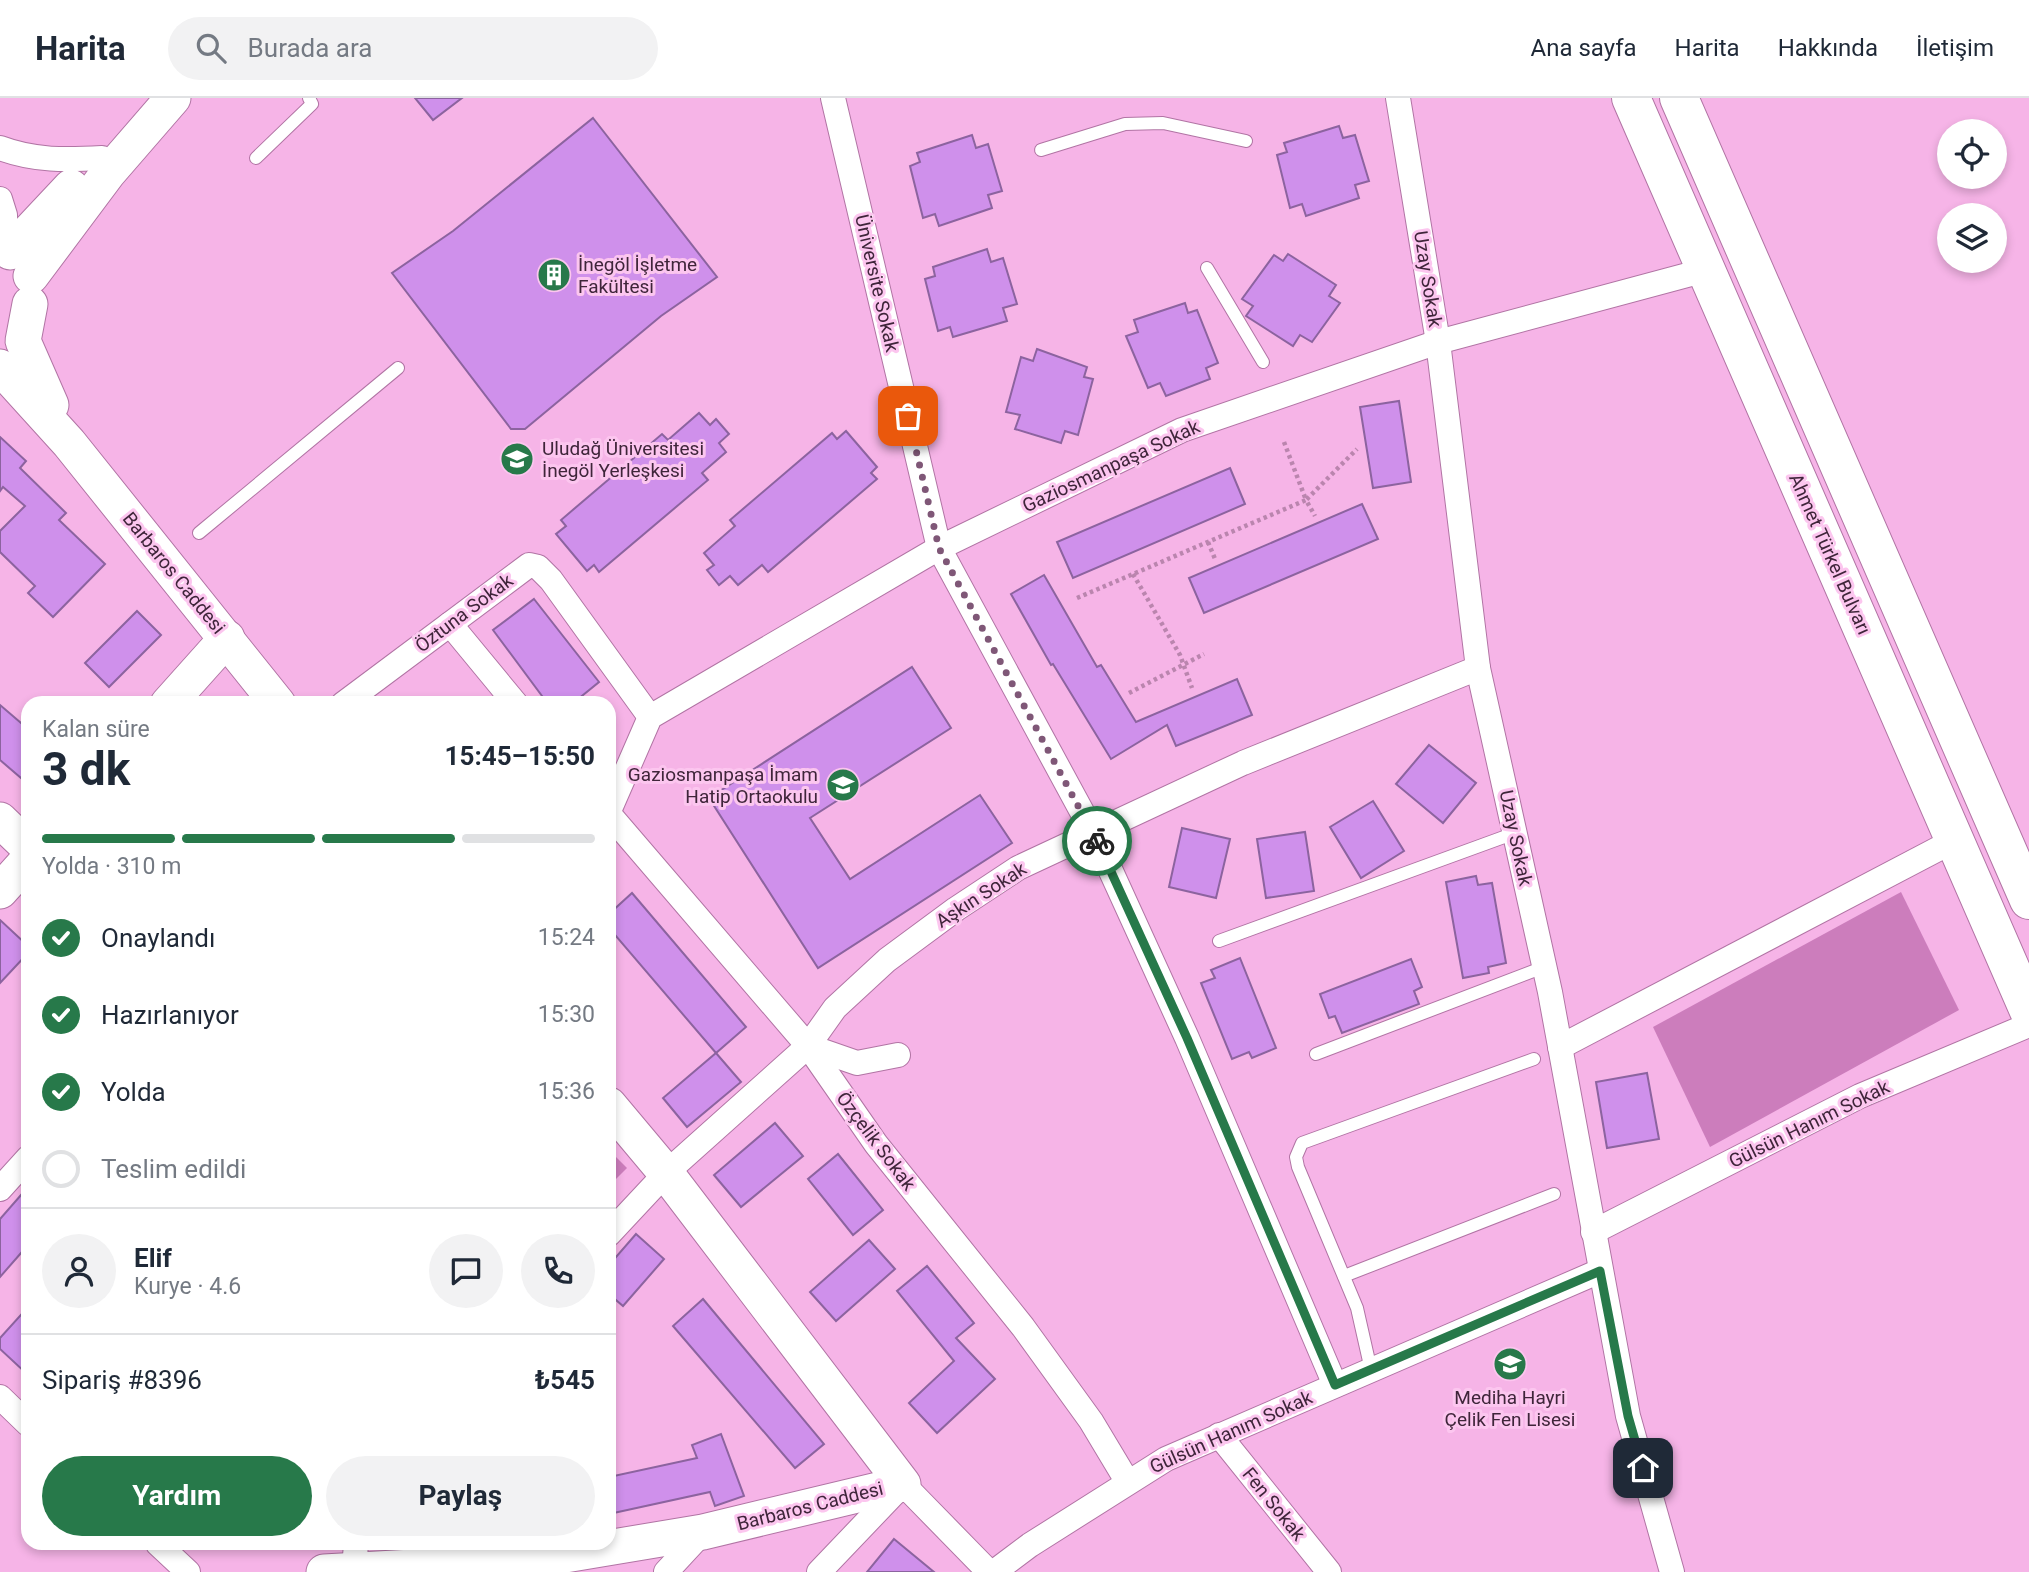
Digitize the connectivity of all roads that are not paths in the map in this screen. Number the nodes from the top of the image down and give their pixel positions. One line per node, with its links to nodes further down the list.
1 (309, 98): 11 (lane)
2 (833, 98): 23 (street, Üniversite Sokak)
3 (1398, 98): 17 (street, Uzay Sokak)
4 (1631, 98): 15 (main road, Ahmet Türkel Bulvarı)
5 (1679, 98): 41 (main road)
6 (170, 102): 10 (main road); 13 (main road)
7 (1246, 141): 9 (lane)
8 (0, 148): 10 (street)
9 (1041, 150)
10 (102, 158): 13 (main road)
11 (256, 158)
12 (0, 199): 13 (street)
13 (16, 266): 16 (main road); 21 (main road)
14 (1207, 268): 18 (lane)
15 (1706, 270): 17 (street, Gaziosmanpaşa Sokak); 38 (main road, Ahmet Türkel Bulvarı)
16 (0, 330)
17 (1437, 342): 23 (street, Gaziosmanpaşa Sokak); 26 (street, Uzay Sokak)
18 (1263, 362)
19 (0, 367): 21 (main road)
20 (398, 368): 22 (lane)
21 (69, 443): 25 (main road, Barbaros Caddesi)
22 (199, 533)
23 (939, 548): 31 (street, Gaziosmanpaşa Sokak); 36 (street, Üniversite Sokak)
24 (450, 624): 29 (street, Öztuna Sokak); 30 (street); 31 (street, Öztuna Sokak)
25 (227, 639): 27 (main road); 28 (main road, Barbaros Caddesi)
26 (1479, 668): 35 (street, Uzay Sokak); 36 (street, Aşkın Sokak)
27 (175, 696)
28 (272, 696)
29 (354, 696)
30 (509, 696)
31 (650, 717): 32 (street)
32 (616, 797)
33 (0, 820): 37 (main road)
34 (616, 821): 46 (street, Özçelik Sokak)
35 (1515, 833): 42 (lane); 43 (street, Uzay Sokak)
36 (1094, 834): 46 (street, Aşkın Sokak); 61 (street, Üniversite Sokak)
37 (21, 840)
38 (1955, 841): 44 (main road, Ahmet Türkel Bulvarı); 47 (street)
39 (21, 868): 40 (main road)
40 (0, 891)
41 (2029, 901)
42 (1219, 941)
43 (1544, 967): 47 (street, Uzay Sokak); 48 (lane)
44 (2029, 1011)
45 (2029, 1025): 57 (street, Gülsün Hanım Sokak)
46 (808, 1046): 49 (street); 53 (street, Aşkın Sokak); 63 (street, Özçelik Sokak)
47 (1560, 1047): 57 (street, Uzay Sokak)
48 (1315, 1054)
49 (898, 1055)
50 (1534, 1059): 59 (lane)
51 (616, 1113): 53 (main road, Barbaros Caddesi)
52 (21, 1166): 54 (street)
53 (666, 1173): 56 (street, Aşkın Sokak); 64 (main road, Barbaros Caddesi)
54 (0, 1189)
55 (1554, 1194): 59 (lane)
56 (616, 1227)
57 (1594, 1232): 58 (street, Uzay Sokak)
58 (1600, 1271): 60 (street, Gülsün Hanım Sokak); 76 (street, Uzay Sokak)
59 (1344, 1276): 60 (lane)
60 (1371, 1370): 61 (street, Gülsün Hanım Sokak)
61 (1335, 1385): 62 (street, Gülsün Hanım Sokak)
62 (1219, 1435): 63 (street, Gülsün Hanım Sokak); 75 (street, Fen Sokak)
63 (1127, 1481): 74 (street, Gülsün Hanım Sokak)
64 (903, 1484): 65 (main road, Barbaros Caddesi); 73 (street); 74 (street)
65 (703, 1532): 66 (main road, Barbaros Caddesi); 72 (street)
66 (616, 1545)
67 (164, 1550): 71 (street)
68 (587, 1550): 69 (main road, Barbaros Caddesi)
69 (535, 1558): 70 (main road, Barbaros Caddesi)
70 (345, 1561)
71 (188, 1572)
72 (666, 1572)
73 (819, 1572)
74 (991, 1572)
75 (1329, 1572)
76 (1672, 1572)

